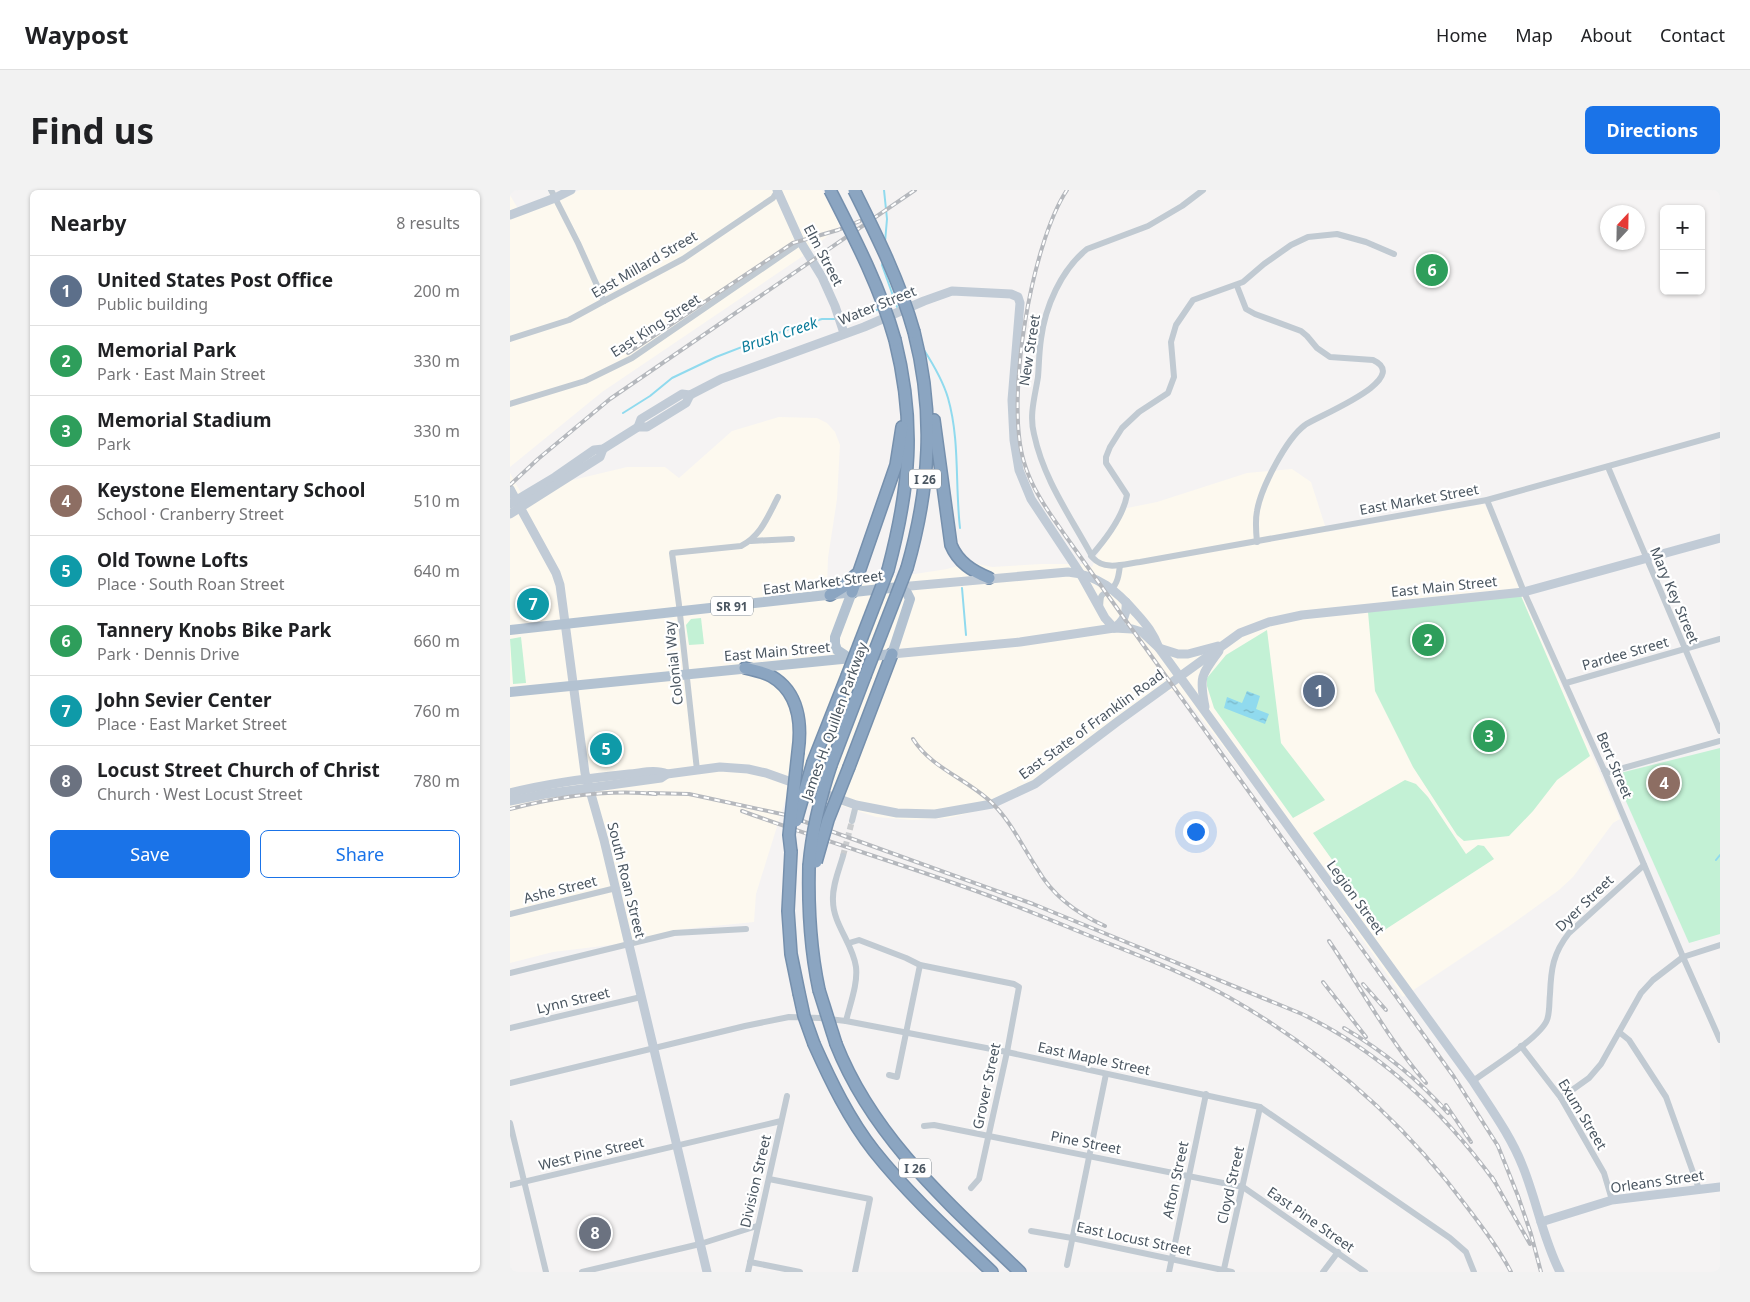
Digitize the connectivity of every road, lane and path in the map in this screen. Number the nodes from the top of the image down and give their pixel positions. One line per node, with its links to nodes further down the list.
1 (571, 190): 6 (main road)
2 (777, 190): 8 (main road, Elm Street); 11 (street, East Millard Street)
3 (830, 190): 16 (highway, James H. Quillen Parkway / I 26, bridge)
4 (854, 190): 14 (highway, James H. Quillen Parkway / I 26, bridge)
5 (1203, 190): 28 (street, New Street)
6 (553, 194): 7 (main road); 11 (street)
7 (510, 215)
8 (801, 242): 12 (main road, Elm Street); 15 (street, East King Street)
9 (1394, 254): 10 (street)
10 (1237, 286): 27 (street); 28 (street)
11 (604, 301): 13 (street, East Millard Street)
12 (843, 329): 22 (main road, Water Street); 32 (main road, Water Street)
13 (510, 339)
14 (926, 389): 33 (highway); 69 (highway, James H. Quillen Parkway / I 26, bridge)
15 (510, 404)
16 (905, 406): 31 (highway); 68 (highway, James H. Quillen Parkway / I 26, bridge)
17 (1720, 435): 18 (street, East Market Street)
18 (1608, 467): 21 (street, East Market Street); 29 (street, Mary Key Street)
19 (510, 489): 22 (main road, South Roan Street)
20 (778, 497): 26 (street)
21 (1488, 500): 27 (street, East Market Street); 37 (street, Bert Street)
22 (516, 504): 23 (main road, Water Street); 42 (main road, South Roan Street)
23 (510, 514)
24 (1720, 538): 29 (main road, East Main Street)
25 (792, 539): 26 (street)
26 (751, 541): 41 (street, Colonial Way)
27 (1257, 542): 30 (street, East Market Street)
28 (1092, 556): 30 (street)
29 (1646, 559): 37 (main road, East Main Street); 48 (street, Mary Key Street)
30 (1118, 565): 35 (street)
31 (859, 572): 36 (highway); 38 (highway)
32 (1080, 573): 33 (main road, East Market Street / SR 91); 35 (main road, Legion Street / SR 91); 40 (main road)
33 (990, 578): 34 (main road, East Market Street / SR 91)
34 (898, 587): 36 (main road, East Market Street / SR 91); 49 (main road)
35 (1112, 588): 39 (main road, Legion Street / SR 91); 40 (street)
36 (852, 592): 38 (main road, East Market Street / SR 91); 50 (main road)
37 (1524, 592): 46 (main road, East Main Street); 54 (street, Bert Street)
38 (830, 595): 41 (main road, East Market Street / SR 91)
39 (1126, 602): 43 (main road); 47 (main road, Legion Street / SR 91)
40 (1100, 610): 43 (main road)
41 (680, 612): 42 (main road, East Market Street / SR 91); 52 (street, Colonial Way)
42 (566, 624): 44 (main road, East Market Street / SR 91); 55 (main road, South Roan Street)
43 (1114, 628): 47 (main road, East Main Street / SR 91); 49 (main road, East Main Street / SR 91)
44 (510, 630)
45 (1720, 639): 48 (street, Pardee Street)
46 (1223, 644): 47 (main road); 53 (main road, East Main Street); 57 (main road)
47 (1159, 648): 53 (main road, Legion Street / SR 91)
48 (1684, 649): 54 (street, Pardee Street); 58 (street, Mary Key Street)
49 (892, 654): 50 (main road, East Main Street / SR 91); 69 (highway, bridge)
50 (849, 658): 51 (main road, East Main Street / SR 91)
51 (745, 668): 52 (main road, East Main Street / SR 91); 68 (highway, bridge)
52 (686, 674): 55 (main road, East Main Street / SR 91); 60 (street, Colonial Way)
53 (1180, 676): 57 (main road, Legion Street); 65 (main road, East State of Franklin Road)
54 (1566, 683): 61 (street, Bert Street)
55 (574, 686): 56 (main road, East Main Street / SR 91); 62 (main road, South Roan Street)
56 (510, 692)
57 (1206, 712): 91 (main road, Legion Street)
58 (1720, 731)
59 (1720, 741): 61 (street)
60 (697, 770): 62 (main road, East State of Franklin Road); 65 (main road, East State of Franklin Road)
61 (1604, 770): 70 (street, Bert Street)
62 (589, 783): 63 (main road); 64 (main road); 71 (main road, South Roan Street)
63 (510, 793)
64 (510, 802)
65 (856, 805): 66 (street)
66 (852, 821)
67 (843, 856): 75 (street)
68 (791, 857): 128 (highway, James H. Quillen Parkway / I 26, bridge)
69 (812, 865): 129 (highway, I 26, bridge)
70 (1644, 865): 77 (street, Bert Street); 86 (street, Dyer Street)
71 (616, 888): 72 (street, Ashe Street); 74 (main road, South Roan Street)
72 (510, 914)
73 (746, 929): 74 (street)
74 (629, 944): 79 (street); 80 (main road, South Roan Street)
75 (849, 944): 78 (street); 81 (street)
76 (1720, 945): 77 (street)
77 (1683, 957): 83 (street); 85 (street, Bert Street)
78 (920, 965): 84 (street); 88 (street, Grover Street)
79 (510, 973)
80 (641, 997): 82 (street, Lynn Street); 87 (main road, South Roan Street)
81 (846, 1021): 84 (street, East Maple Street); 87 (street, East Maple Street)
82 (510, 1028)
83 (1619, 1032): 95 (street); 110 (street)
84 (907, 1034): 88 (street, East Maple Street); 90 (street)
85 (1720, 1040)
86 (1521, 1046): 91 (street, Dyer Street); 95 (street, Exum Street)
87 (654, 1049): 92 (street, East Maple Street); 101 (main road, South Roan Street)
88 (1007, 1052): 89 (street, East Maple Street); 100 (street, Grover Street)
89 (1106, 1074): 93 (street, East Maple Street); 102 (street)
90 (889, 1075)
91 (1473, 1081): 112 (main road, Legion Street)
92 (510, 1083)
93 (1206, 1094): 96 (street, East Maple Street); 103 (street, Afton Street)
94 (787, 1096): 97 (street, Division Street)
95 (1561, 1098): 111 (street, Exum Street)
96 (1260, 1107): 107 (street, Cloyd Street); 134 (street, East Maple Street)
97 (781, 1121): 101 (street, West Pine Street); 104 (street, Division Street)
98 (510, 1123): 105 (street)
99 (924, 1126): 100 (street, Pine Street)
100 (988, 1136): 102 (street, Pine Street); 109 (street, Grover Street)
101 (678, 1146): 105 (street, West Pine Street); 116 (main road, South Roan Street)
102 (1090, 1156): 103 (street, Pine Street); 115 (street)
103 (1189, 1175): 107 (street, Pine Street); 118 (street, Afton Street)
104 (768, 1179): 113 (street, Division Street); 127 (street)
105 (523, 1182): 106 (street, West Pine Street); 122 (street)
106 (510, 1185)
107 (1243, 1187): 117 (street, East Pine Street); 121 (street, Cloyd Street)
108 (1720, 1187): 110 (main road, Orleans Street)
109 (971, 1188)
110 (1699, 1189): 111 (main road, Orleans Street)
111 (1612, 1200): 112 (main road, Orleans Street)
112 (1541, 1222): 135 (main road, Legion Street)
113 (757, 1226): 116 (street); 119 (street, Division Street)
114 (1030, 1231): 115 (street, East Locust Street)
115 (1072, 1238): 118 (street, East Locust Street); 120 (street)
116 (700, 1244): 123 (street); 124 (main road, South Roan Street)
117 (1338, 1252): 132 (street); 133 (street, East Pine Street)
118 (1172, 1259): 121 (street, East Locust Street); 130 (street, Afton Street)
119 (750, 1262): 125 (street, Division Street); 126 (street)
120 (1067, 1265)
121 (1224, 1269): 131 (street, East Locust Street)
122 (546, 1272)
123 (582, 1272)
124 (707, 1272)
125 (748, 1272)
126 (800, 1272)
127 (855, 1272)
128 (992, 1272)
129 (1020, 1272)
130 (1169, 1272)
131 (1232, 1272)
132 (1323, 1272)
133 (1365, 1272)
134 (1474, 1272)
135 (1560, 1272)

